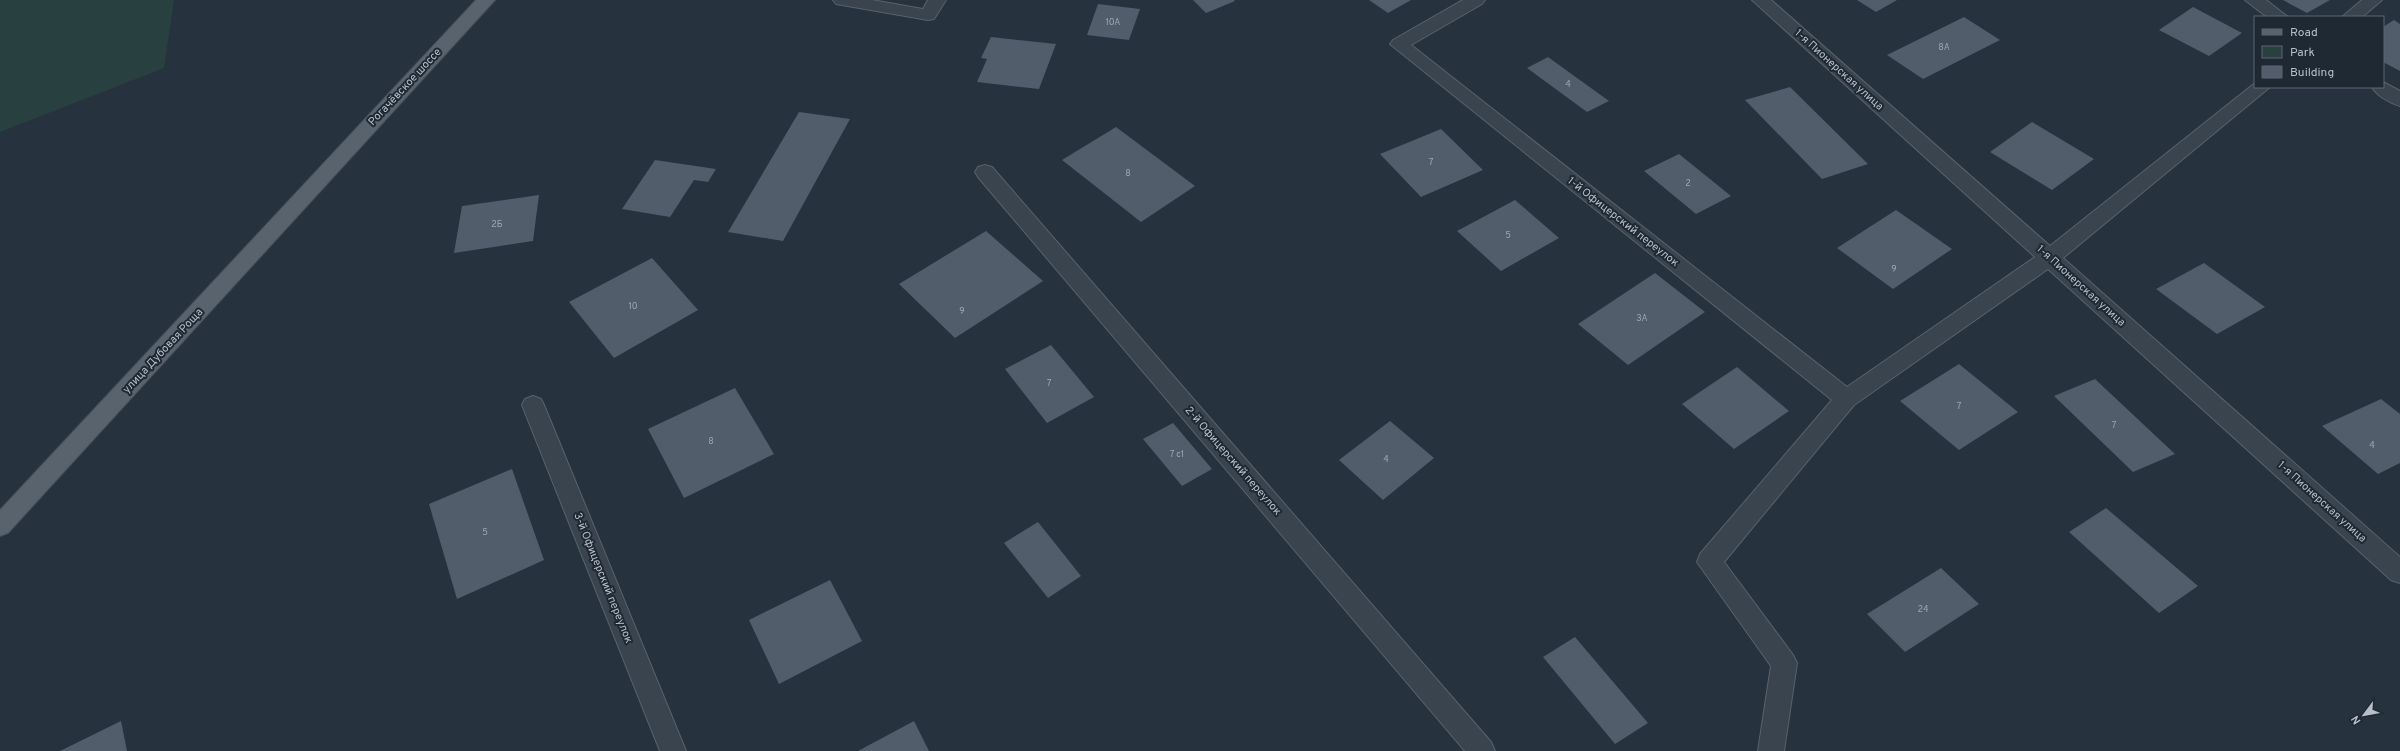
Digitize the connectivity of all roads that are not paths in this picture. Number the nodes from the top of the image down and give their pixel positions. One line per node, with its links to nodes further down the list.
1 (486, 0): 14 (main road, Рогачёвское шоссе)
2 (842, 0): 3 (street)
3 (936, 0)
4 (1476, 0): 16 (street, 1-й Офицерский переулок)
5 (1761, 0): 15 (street, 1-я Пионерская улица)
6 (2254, 0): 8 (street)
7 (2373, 0): 9 (street)
8 (2278, 16)
9 (2351, 16)
10 (2260, 88): 15 (street)
11 (2382, 88): 12 (street)
12 (2400, 100)
13 (984, 172): 21 (street, 2-й Офицерский переулок)
14 (325, 174): 18 (main road, улица Дубовая Роща)
15 (2049, 258): 16 (street); 19 (street, 1-я Пионерская улица)
16 (1846, 399): 22 (street)
17 (533, 405): 20 (street, 3-й Офицерский переулок)
18 (0, 526)
19 (2400, 572)
20 (673, 751)
21 (1482, 751)
22 (1770, 751)

